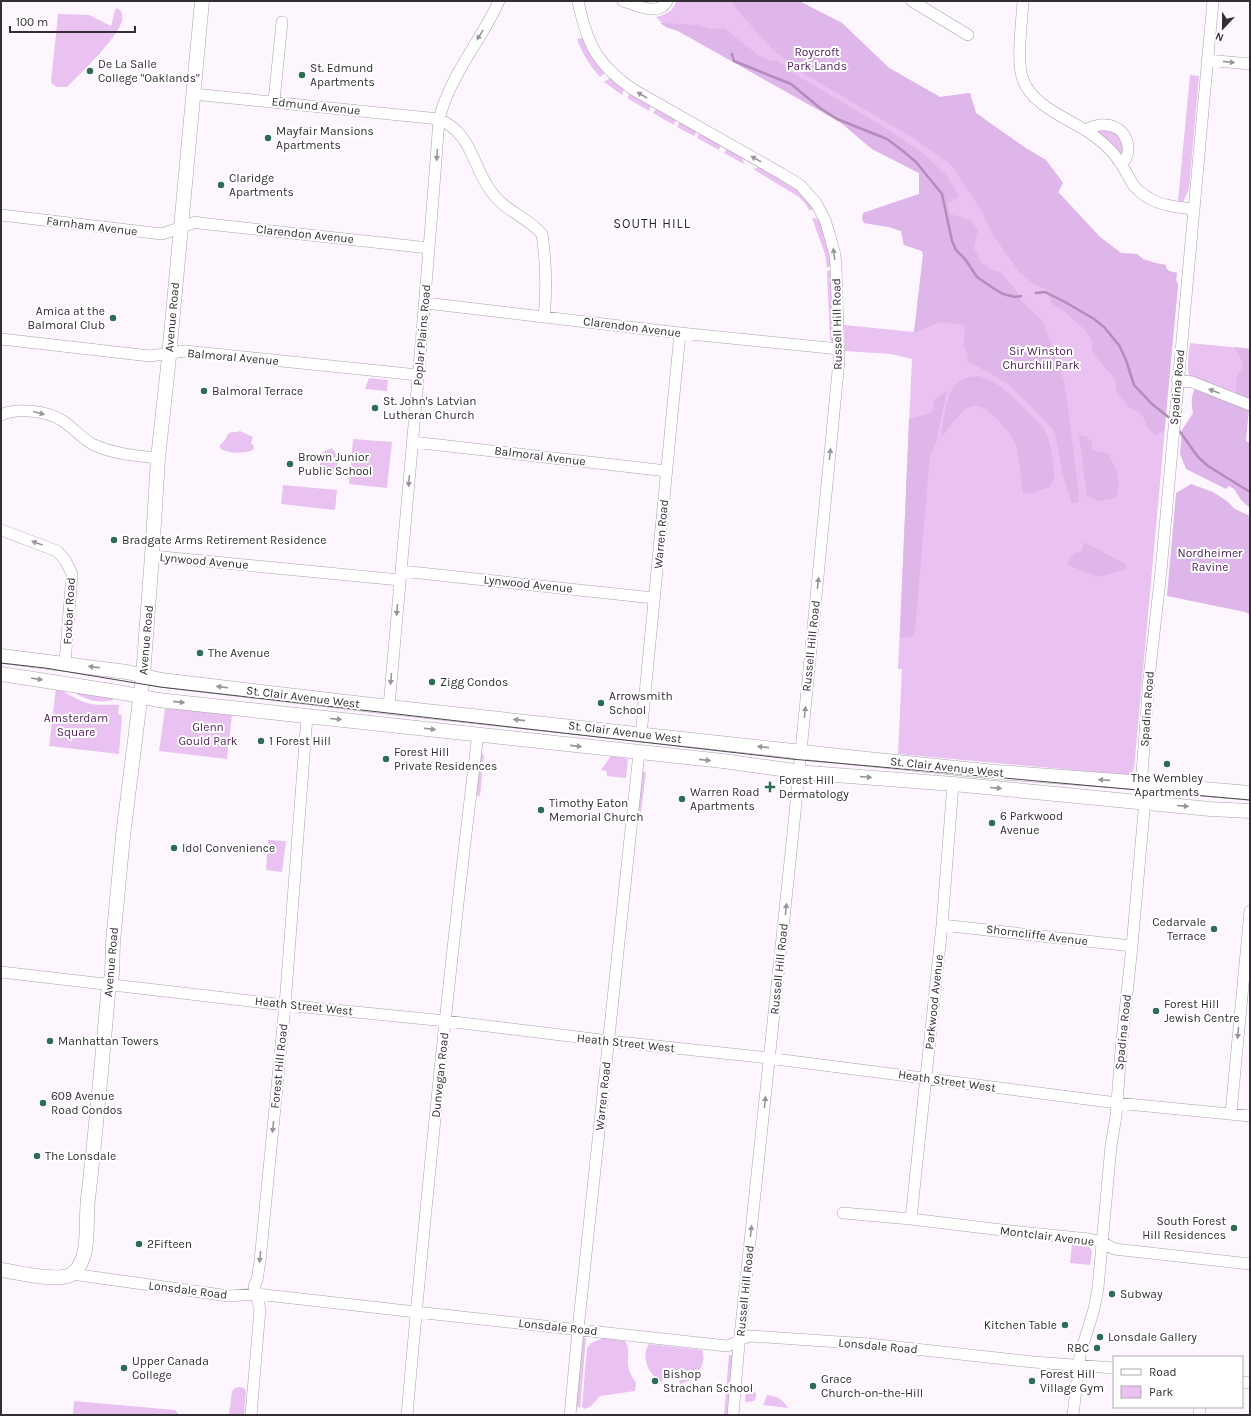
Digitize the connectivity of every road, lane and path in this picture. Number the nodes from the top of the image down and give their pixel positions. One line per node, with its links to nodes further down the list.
1 (202, 1): 13 (main road, Avenue Road)
2 (499, 1): 15 (street, Poplar Plains Road, one-way to 15)
3 (578, 1): 26 (street, Russell Hill Road, one-way to 3)
4 (623, 1): 5 (street)
5 (667, 1)
6 (1023, 1): 16 (street)
7 (1213, 1): 11 (street, Spadina Road)
8 (919, 3): 10 (street)
9 (282, 22): 14 (street)
10 (968, 35)
11 (1207, 60): 12 (street, one-way to 12); 18 (street, Spadina Road)
12 (1250, 64)
13 (193, 94): 14 (street, Edmund Avenue); 20 (main road, Avenue Road)
14 (274, 101): 15 (street, Edmund Avenue)
15 (439, 119): 21 (street, Poplar Plains Road, one-way to 21); 23 (street)
16 (1085, 130): 17 (street); 17 (street)
17 (1122, 164): 18 (street)
18 (1193, 209): 29 (street, Spadina Road)
19 (1, 215): 20 (street, Farnham Avenue)
20 (181, 227): 21 (street, Clarendon Avenue); 27 (main road, Avenue Road)
21 (429, 248): 22 (street, Poplar Plains Road)
22 (426, 303): 23 (street, Clarendon Avenue); 28 (street, Poplar Plains Road)
23 (544, 317): 24 (street, Clarendon Avenue)
24 (680, 333): 26 (street, Clarendon Avenue); 34 (street, Warren Road)
25 (1, 339): 27 (street, Balmoral Avenue)
26 (839, 349): 50 (street, Russell Hill Road, one-way to 26)
27 (169, 354): 28 (street, Balmoral Avenue); 33 (main road, Avenue Road)
28 (418, 375): 32 (street, Poplar Plains Road)
29 (1177, 380): 30 (street, one-way to 29); 53 (street, Spadina Road)
30 (1250, 405)
31 (1, 415): 33 (street, one-way to 33)
32 (413, 442): 34 (street, Balmoral Avenue); 37 (street, Poplar Plains Road, one-way to 37)
33 (158, 458): 36 (main road, Avenue Road)
34 (666, 471): 38 (street, Warren Road)
35 (1, 530): 40 (street, Foxbar Road, one-way to 35)
36 (152, 556): 37 (street, Lynwood Avenue); 42 (main road, Avenue Road)
37 (400, 576): 38 (street, Lynwood Avenue); 44 (street, Poplar Plains Road, one-way to 44)
38 (654, 598): 48 (street, Warren Road)
39 (1, 656): 40 (main road, St. Clair Avenue West)
40 (65, 664): 42 (main road, St. Clair Avenue West, one-way to 40)
41 (1, 674): 43 (main road, St. Clair Avenue West, one-way to 43)
42 (143, 676): 43 (main road, Avenue Road); 44 (main road, St. Clair Avenue West, one-way to 42)
43 (141, 697): 45 (main road, St. Clair Avenue West, one-way to 45); 62 (main road, Avenue Road)
44 (389, 707): 46 (main road, St. Clair Avenue West, one-way to 44)
45 (307, 716): 47 (main road, St. Clair Avenue West, one-way to 47); 63 (street, Forest Hill Road)
46 (540, 722): 48 (main road, St. Clair Avenue West); 49 (main road)
47 (478, 734): 49 (main road, St. Clair Avenue West); 64 (street, Dunvegan Road)
48 (641, 735): 50 (main road, St. Clair Avenue West, one-way to 48)
49 (537, 742): 51 (main road, St. Clair Avenue West, one-way to 51)
50 (801, 751): 52 (street, Russell Hill Road); 53 (main road, St. Clair Avenue West, one-way to 50)
51 (639, 753): 52 (main road, St. Clair Avenue West, one-way to 52); 65 (street, Warren Road)
52 (800, 771): 54 (main road, St. Clair Avenue West, one-way to 54); 66 (street, Russell Hill Road, one-way to 52)
53 (1143, 783): 55 (main road, St. Clair Avenue West); 56 (street, Spadina Road)
54 (954, 784): 56 (main road, St. Clair Avenue West, one-way to 56); 59 (street, Parkwood Avenue)
55 (1250, 793)
56 (1144, 802): 57 (main road, St. Clair Avenue West, one-way to 57); 60 (street, Spadina Road)
57 (1250, 811)
58 (1250, 911): 69 (street, one-way to 69)
59 (942, 924): 60 (street, Shorncliffe Avenue); 67 (street, Parkwood Avenue)
60 (1132, 946): 68 (street, Spadina Road)
61 (1, 972): 62 (street, Heath Street West)
62 (110, 985): 63 (street, Heath Street West); 76 (main road, Avenue Road)
63 (285, 1005): 64 (street, Heath Street West); 77 (street, Forest Hill Road, one-way to 77)
64 (446, 1021): 65 (street, Heath Street West); 78 (street, Dunvegan Road)
65 (608, 1041): 66 (street, Heath Street West); 79 (street, Warren Road)
66 (770, 1059): 67 (street, Heath Street West); 80 (street, Russell Hill Road, one-way to 66)
67 (926, 1078): 68 (street, Heath Street West); 72 (street, Parkwood Avenue)
68 (1117, 1103): 69 (street, Heath Street West); 73 (street, Spadina Road)
69 (1231, 1113): 70 (street, Heath Street West)
70 (1250, 1116)
71 (843, 1213): 72 (street, Montclair Avenue)
72 (911, 1219): 73 (street, Montclair Avenue)
73 (1102, 1242): 74 (street, Montclair Avenue); 81 (street, Spadina Road)
74 (1250, 1264)
75 (1, 1270): 76 (main road, Lonsdale Road)
76 (72, 1274): 77 (street, Lonsdale Road)
77 (256, 1294): 78 (street, Lonsdale Road); 83 (street, Forest Hill Road)
78 (416, 1312): 79 (street, Lonsdale Road); 84 (street, Dunvegan Road)
79 (578, 1330): 80 (street, Lonsdale Road); 85 (street, Warren Road)
80 (740, 1340): 81 (street, Lonsdale Road); 86 (street, Russell Hill Road)
81 (1078, 1365): 82 (street, Lonsdale Road); 87 (street, Spadina Road)
82 (1113, 1368)
83 (251, 1415)
84 (407, 1415)
85 (570, 1415)
86 (733, 1415)
87 (1074, 1415)

